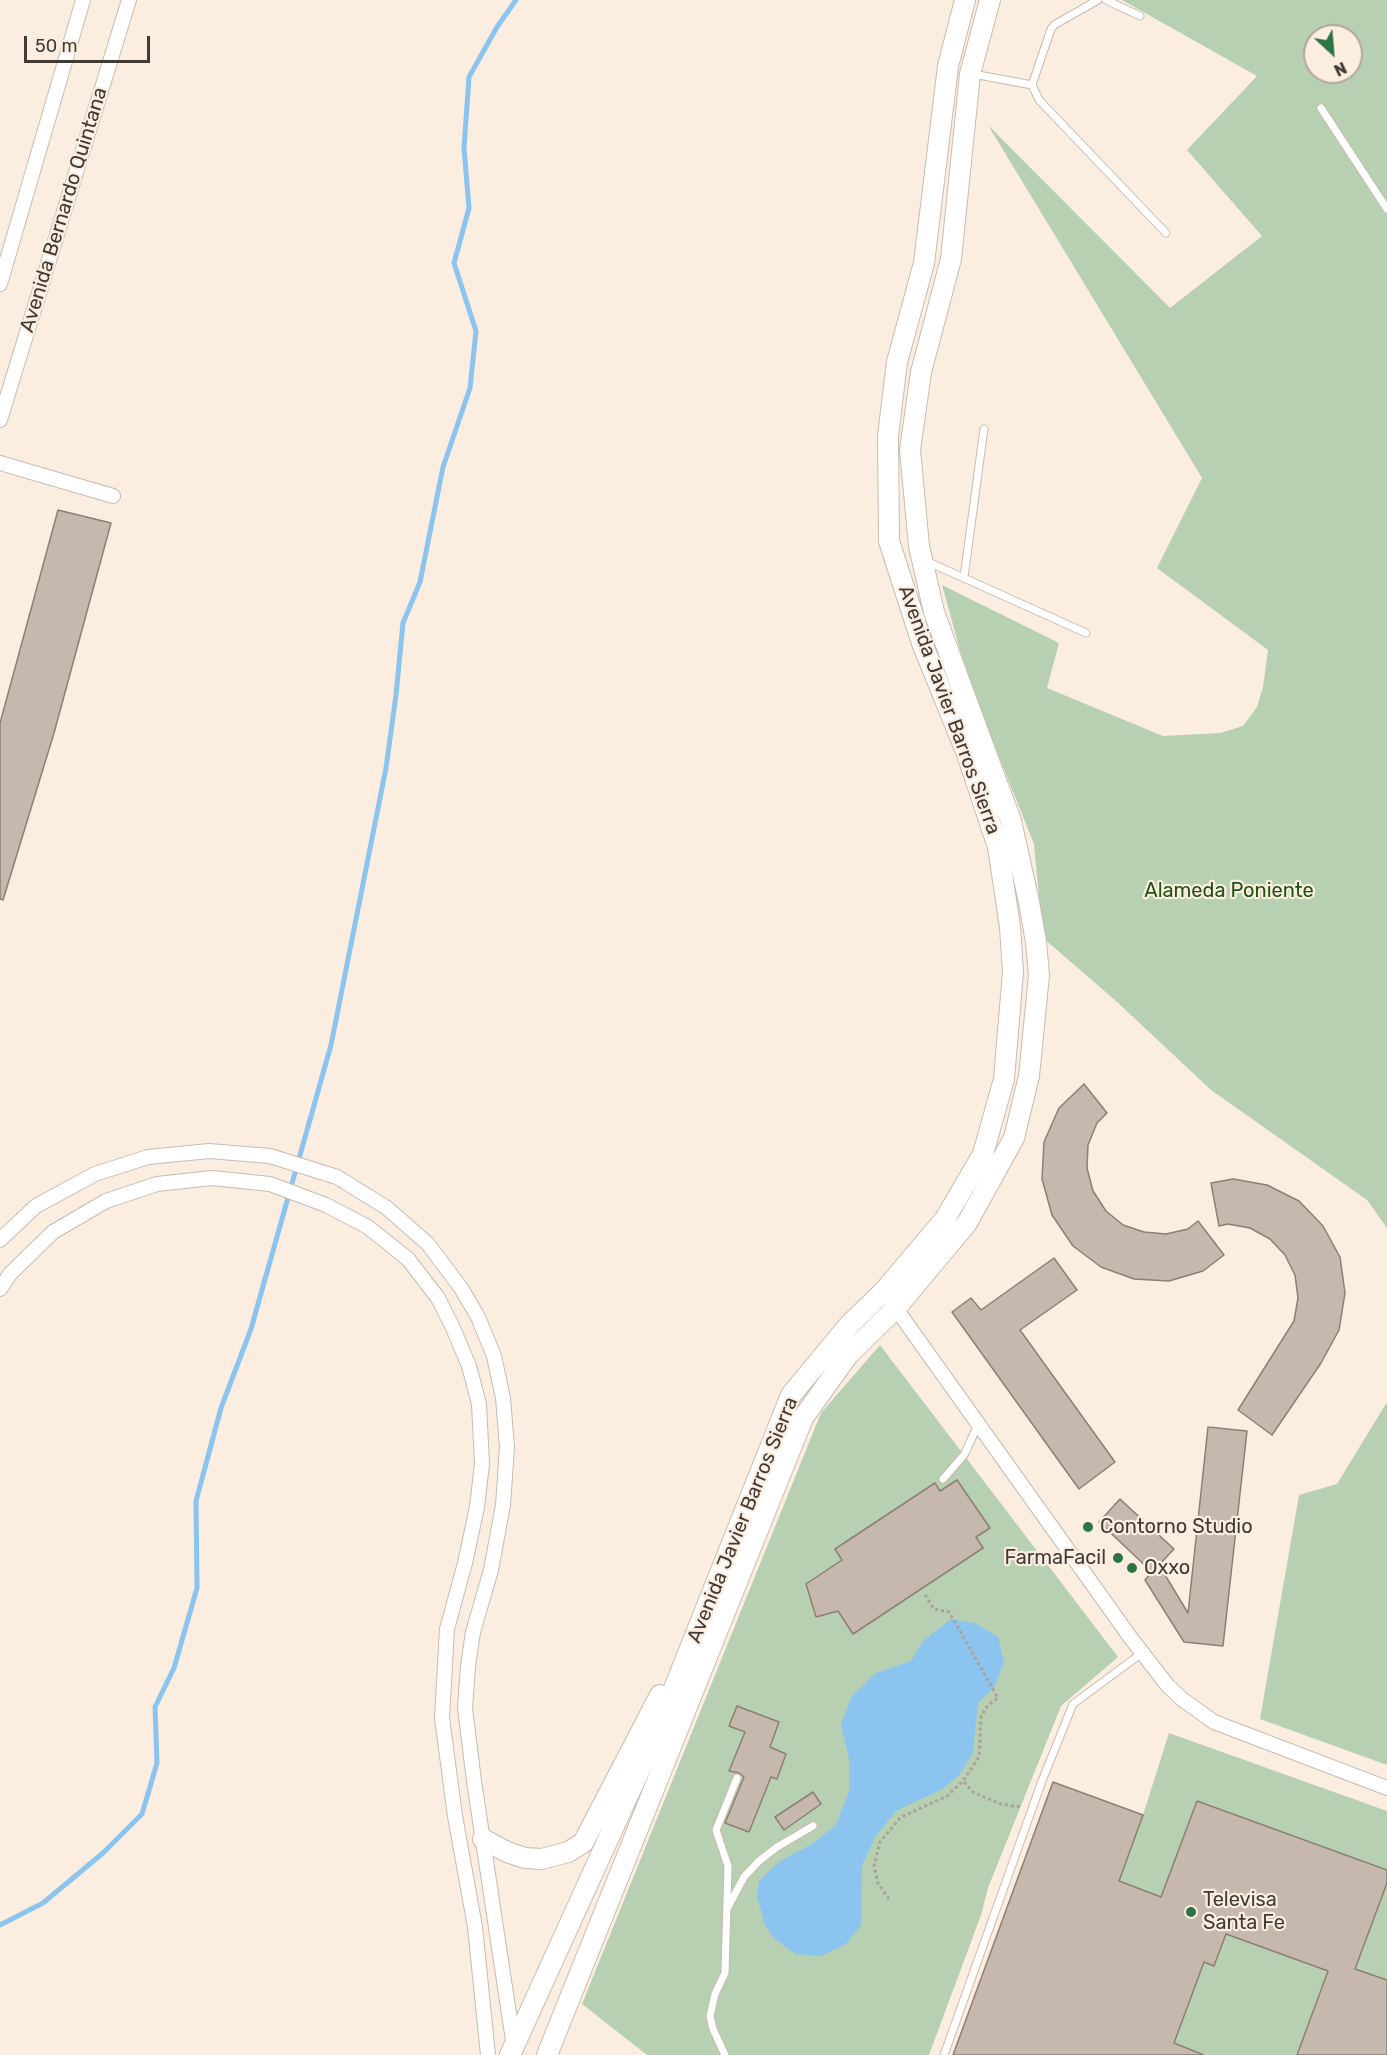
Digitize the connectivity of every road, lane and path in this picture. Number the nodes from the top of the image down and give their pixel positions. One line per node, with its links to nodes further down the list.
1 (82, 0): 13 (street, Avenida Bernardo Quintana)
2 (129, 0): 14 (street, Avenida Bernardo Quintana)
3 (965, 0): 23 (street, Avenida Javier Barros Sierra)
4 (990, 0): 8 (street, Avenida Javier Barros Sierra)
5 (1098, 0): 9 (lane)
6 (1106, 0): 7 (lane)
7 (1140, 16)
8 (970, 74): 9 (lane); 18 (street, Avenida Javier Barros Sierra)
9 (1032, 85): 12 (lane)
10 (1321, 108): 11 (lane)
11 (1387, 209)
12 (1166, 233)
13 (0, 284)
14 (0, 420)
15 (984, 429): 19 (lane)
16 (0, 463): 17 (street)
17 (113, 496)
18 (922, 558): 19 (lane); 24 (street, Avenida Javier Barros Sierra)
19 (964, 577): 20 (lane)
20 (1086, 633)
21 (0, 1240): 35 (street)
22 (0, 1289): 39 (street)
23 (884, 1291): 24 (street); 28 (street, Avenida Javier Barros Sierra)
24 (896, 1308): 25 (street); 40 (street, Avenida Javier Barros Sierra)
25 (978, 1425): 26 (lane); 29 (street)
26 (943, 1479)
27 (924, 1593): 31 (path)
28 (699, 1624): 35 (street); 38 (street, Avenida Javier Barros Sierra)
29 (1142, 1653): 32 (street); 33 (lane)
30 (737, 1778): 37 (lane)
31 (963, 1781): 33 (path); 36 (path)
32 (1387, 1788)
33 (1033, 1809): 42 (lane)
34 (813, 1826): 37 (lane)
35 (483, 1839): 38 (street)
36 (889, 1899)
37 (726, 1911): 41 (lane)
38 (513, 2052)
39 (488, 2055)
40 (547, 2055)
41 (725, 2055)
42 (944, 2055)

